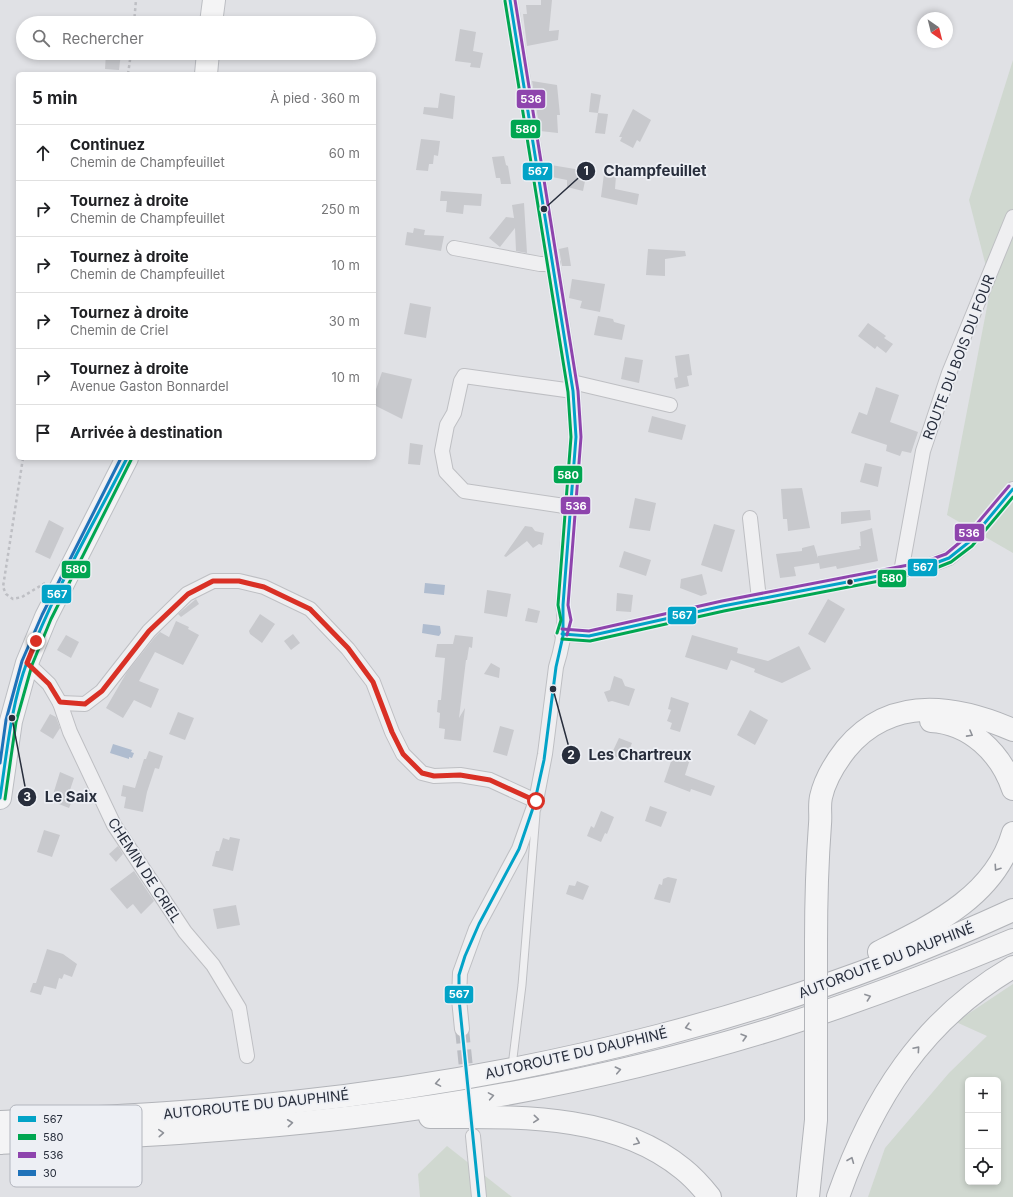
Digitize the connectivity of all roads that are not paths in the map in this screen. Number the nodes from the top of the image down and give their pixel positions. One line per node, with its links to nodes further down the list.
1 (214, 0): 3 (main road)
2 (510, 0): 8 (street)
3 (212, 16)
4 (207, 60): 5 (main road)
5 (206, 72)
6 (1013, 217): 15 (street, ROUTE DU BOIS DU FOUR)
7 (454, 248): 8 (street)
8 (553, 264): 9 (street)
9 (573, 387): 10 (street); 13 (street); 13 (street)
10 (670, 405)
11 (126, 460): 18 (main road)
12 (1013, 489): 15 (street)
13 (571, 507): 17 (street)
14 (750, 518): 16 (street)
15 (902, 572): 16 (street)
16 (759, 599): 17 (street)
17 (562, 634): 24 (street)
18 (27, 663): 19 (street, CHEMIN DE CRIEL); 20 (main road)
19 (60, 702): 24 (street); 32 (street, CHEMIN DE CRIEL)
20 (6, 719): 23 (main road)
21 (1013, 730): 25 (main road)
22 (1013, 789): 25 (main road, one-way to 22)
23 (0, 798)
24 (536, 801): 31 (street); 33 (lane)
25 (820, 825): 44 (main road, bridge)
26 (1013, 832): 30 (main road, one-way to 30)
27 (1013, 910): 30 (main road, AUTOROUTE DU DAUPHINÉ)
28 (1013, 940): 35 (main road, AUTOROUTE DU DAUPHINÉ, one-way to 28)
29 (1013, 967): 45 (main road, one-way to 29)
30 (792, 996): 33 (main road, AUTOROUTE DU DAUPHINÉ, one-way to 33)
31 (462, 1029)
32 (247, 1056)
33 (512, 1068): 34 (main road, AUTOROUTE DU DAUPHINÉ, one-way to 34)
34 (142, 1116)
35 (356, 1117): 38 (main road, AUTOROUTE DU DAUPHINÉ, one-way to 35); 43 (main road, one-way to 43)
36 (0, 1122): 37 (main road, AUTOROUTE DU DAUPHINÉ)
37 (10, 1123)
38 (142, 1128)
39 (473, 1136): 42 (street)
40 (10, 1141): 41 (main road, AUTOROUTE DU DAUPHINÉ)
41 (0, 1143)
42 (479, 1197)
43 (710, 1197)
44 (808, 1197)
45 (838, 1197)

